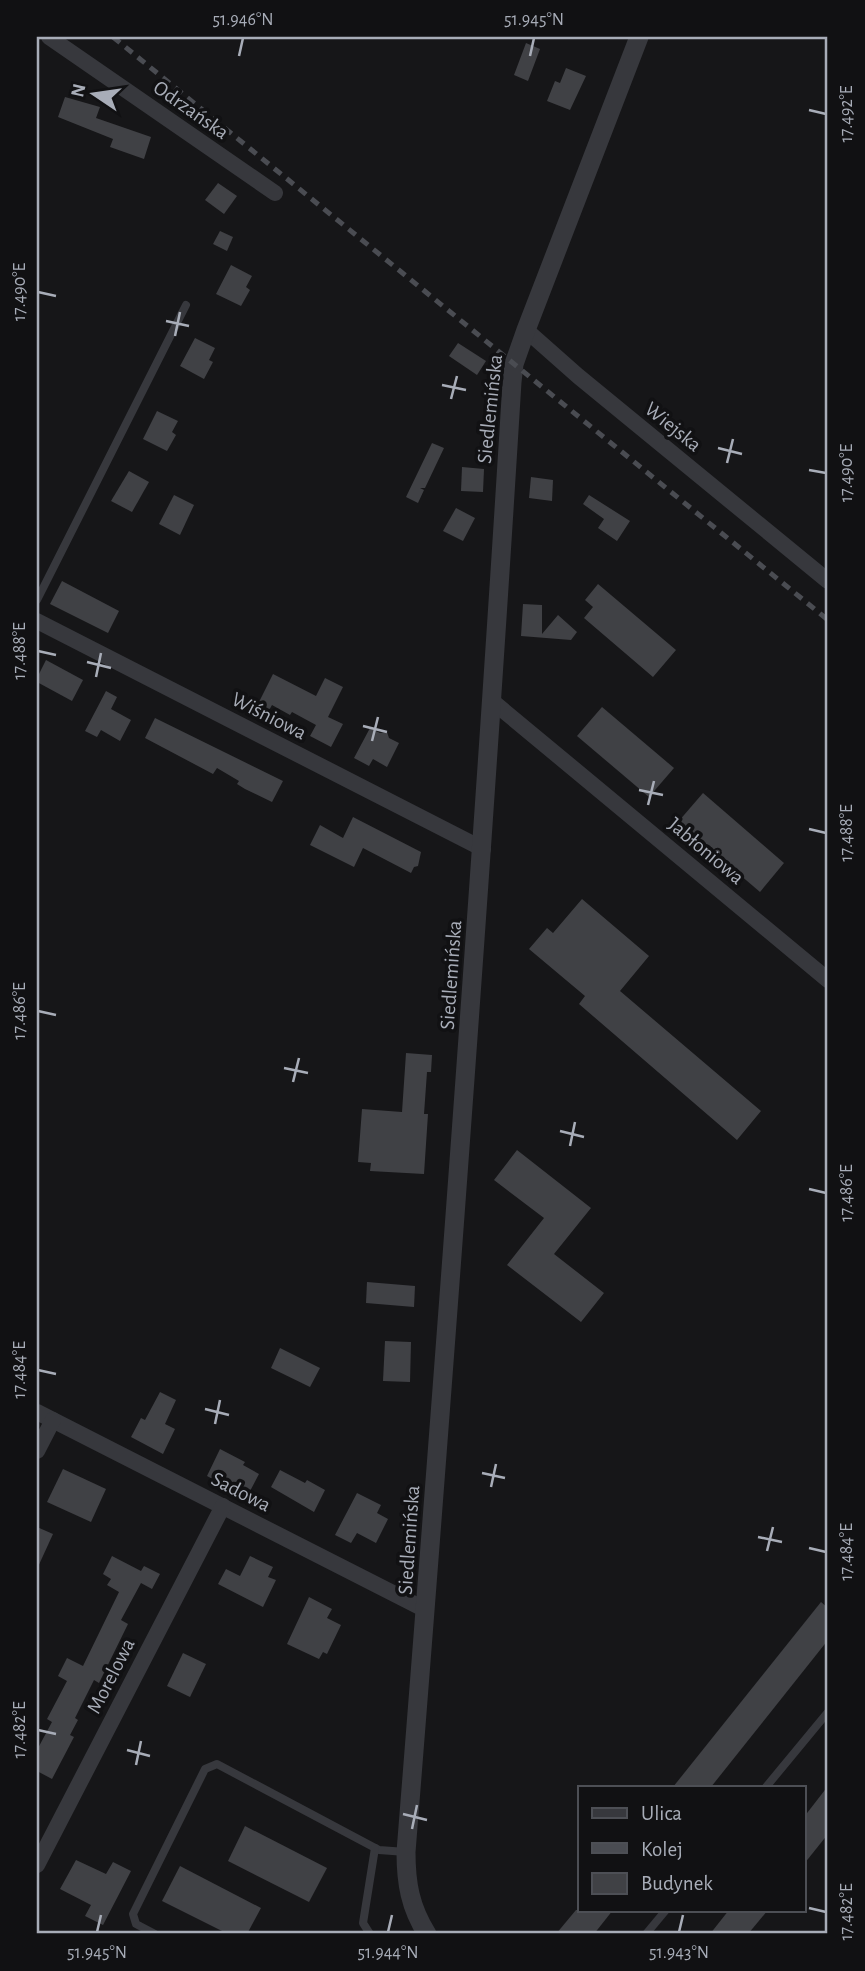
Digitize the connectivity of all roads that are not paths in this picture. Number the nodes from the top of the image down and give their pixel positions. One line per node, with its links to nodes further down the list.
1 (49, 37): 3 (street, Odrzańska)
2 (639, 37): 5 (street, Siedlemińska)
3 (275, 193)
4 (187, 305): 7 (lane)
5 (526, 330): 6 (street, Wiejska); 9 (street, Siedlemińska)
6 (828, 581)
7 (37, 600)
8 (37, 621): 10 (street, Wiśniowa)
9 (492, 701): 10 (street, Siedlemińska); 11 (street, Jabłoniowa)
10 (483, 849): 16 (street, Siedlemińska)
11 (828, 980)
12 (37, 1412): 13 (street, Sadowa)
13 (53, 1420): 14 (street); 15 (street, Sadowa)
14 (37, 1451)
15 (223, 1506): 16 (street, Sadowa); 21 (street, Morelowa)
16 (426, 1610): 20 (street, Siedlemińska)
17 (828, 1712): 18 (lane)
18 (767, 1786)
19 (375, 1848): 20 (lane); 23 (lane); 24 (lane)
20 (406, 1852): 25 (street, Siedlemińska)
21 (37, 1865)
22 (664, 1912): 26 (lane)
23 (155, 1934)
24 (370, 1934)
25 (427, 1934)
26 (646, 1934)

